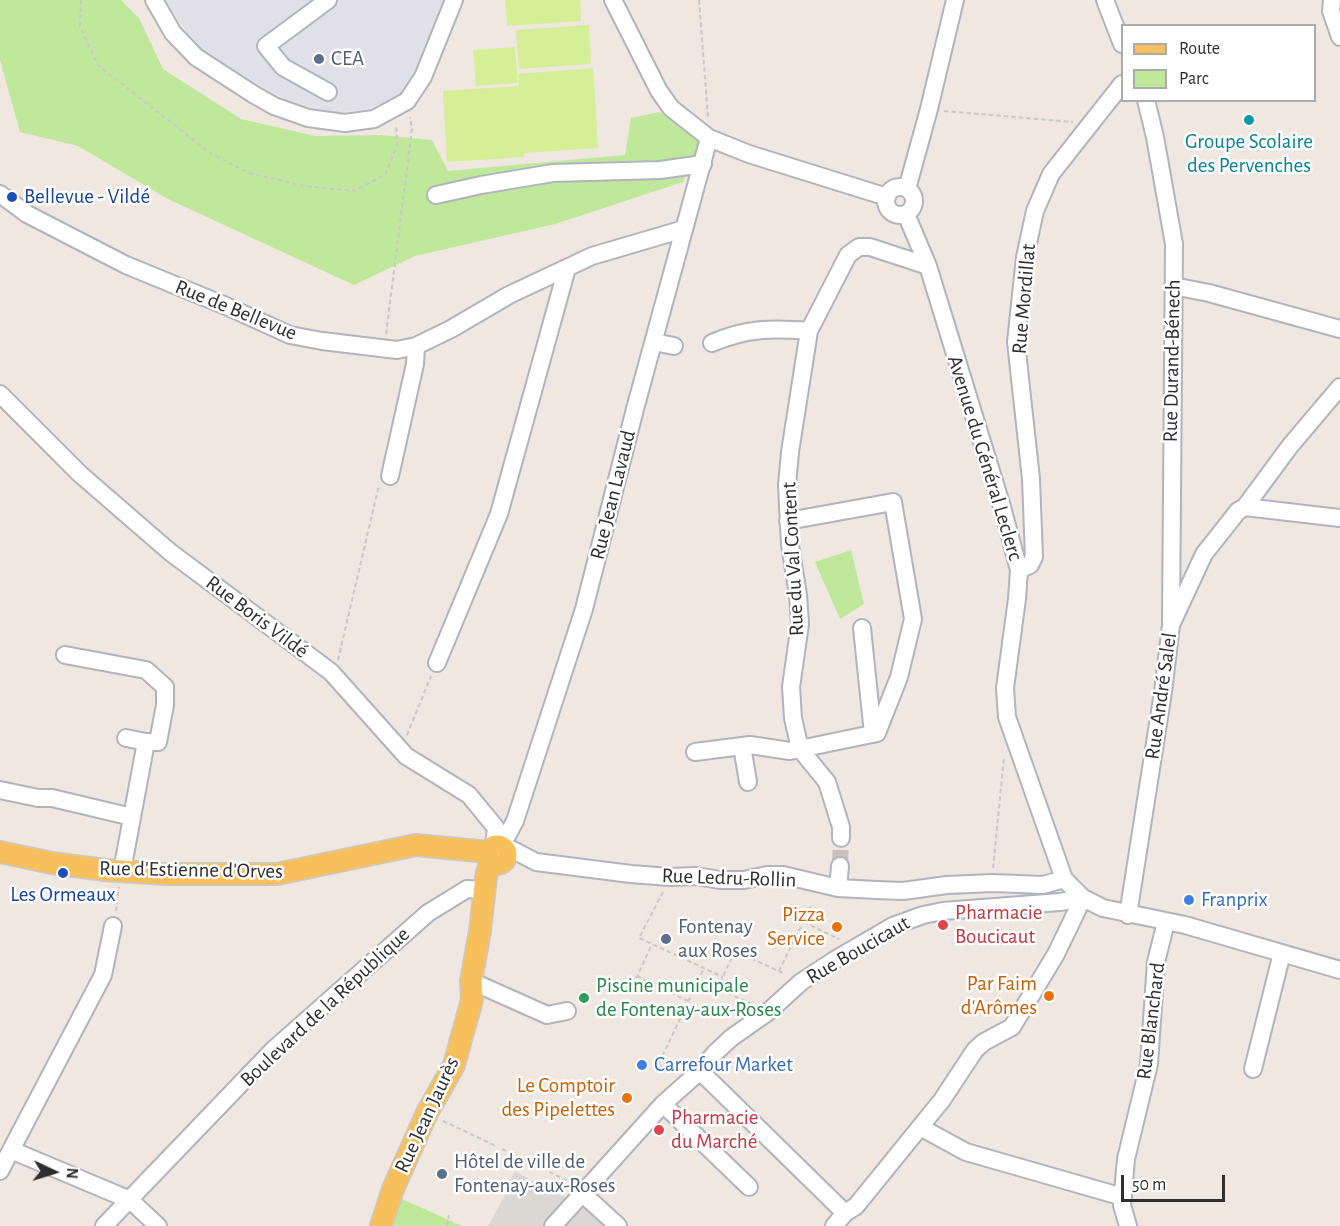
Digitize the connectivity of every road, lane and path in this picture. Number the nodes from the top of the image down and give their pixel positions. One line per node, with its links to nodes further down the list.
1 (81, 0): 17 (path)
2 (154, 0): 17 (street)
3 (328, 0): 13 (street)
4 (454, 0): 14 (street)
5 (613, 0): 19 (street)
6 (699, 0): 19 (path)
7 (955, 0): 16 (street)
8 (1105, 0): 11 (street)
9 (1332, 0): 10 (street)
10 (1340, 37)
11 (1121, 41)
12 (1121, 85): 18 (street, Rue Mordillat)
13 (328, 92)
14 (407, 100): 17 (street); 30 (path)
15 (1146, 102): 29 (street, Rue Durand-Bénech)
16 (929, 109): 18 (path); 21 (street)
17 (392, 110)
18 (1090, 123): 45 (street, Rue Mordillat)
19 (709, 138): 20 (street, Rue Jean Lavaud); 24 (street)
20 (703, 164): 23 (street); 26 (street, Rue Jean Lavaud)
21 (907, 189): 24 (street); 25 (street)
22 (0, 194): 35 (street, Rue de Bellevue)
23 (436, 195)
24 (887, 197): 25 (street)
25 (906, 214): 27 (street, Avenue du Général Leclerc)
26 (684, 229): 28 (street, Rue de Bellevue); 33 (street, Rue Jean Lavaud)
27 (928, 266): 32 (street, Rue du Val Content); 45 (street, Avenue du Général Leclerc)
28 (567, 268): 35 (street, Rue de Bellevue); 49 (street)
29 (1173, 286): 31 (street); 44 (street, Rue Durand-Bénech)
30 (388, 320)
31 (1340, 329)
32 (809, 331): 34 (street); 42 (street, Rue du Val Content)
33 (654, 342): 36 (street); 63 (street, Rue Jean Lavaud)
34 (712, 343)
35 (416, 346): 39 (street)
36 (675, 346)
37 (1340, 387): 40 (street, Rue André Salel)
38 (0, 394): 50 (street, Rue Boris Vildé)
39 (390, 476): 50 (path)
40 (1245, 507): 41 (street); 43 (street, Rue André Salel)
41 (1340, 518)
42 (788, 521): 51 (street); 55 (street, Rue du Val Content)
43 (1200, 562): 44 (street); 46 (street, Rue André Salel)
44 (1170, 563): 46 (street, Rue Durand-Bénech)
45 (1019, 570): 58 (street, Avenue du Général Leclerc)
46 (1171, 625): 74 (street, Rue André Salel)
47 (862, 628): 51 (street)
48 (65, 655): 53 (street)
49 (437, 663): 56 (path)
50 (335, 676): 56 (street, Rue Boris Vildé)
51 (873, 734): 55 (street)
52 (126, 738): 53 (street)
53 (146, 742): 61 (street)
54 (742, 746): 55 (street); 57 (street); 59 (street)
55 (800, 749): 62 (street, Rue du Val Content)
56 (401, 750): 63 (street, Rue Boris Vildé)
57 (695, 752)
58 (1019, 754): 68 (street, Avenue du Général Leclerc); 69 (path)
59 (748, 782)
60 (0, 790): 61 (street)
61 (132, 817): 66 (street)
62 (841, 838)
63 (498, 845): 66 (main road, Rue d'Estienne d'Orves); 67 (street, Rue Ledru-Rollin); 71 (main road, Rue Jean Jaurès)
64 (0, 852): 66 (main road, Rue d'Estienne d'Orves)
65 (840, 866): 70 (street)
66 (122, 871): 77 (path)
67 (670, 877): 70 (street, Rue Ledru-Rollin); 78 (path)
68 (1064, 879): 69 (street, Rue Ledru-Rollin); 72 (street)
69 (993, 883): 70 (street, Rue Ledru-Rollin)
70 (838, 888)
71 (484, 890): 87 (main road, Rue Jean Jaurès); 109 (street, Boulevard de la République)
72 (1083, 898): 74 (street); 79 (street, Rue Boucicaut); 101 (street)
73 (811, 906): 75 (path)
74 (1128, 915): 76 (street)
75 (803, 921): 79 (path); 83 (path)
76 (1166, 922): 80 (street); 108 (street, Rue Blanchard)
77 (113, 926): 104 (street)
78 (652, 944): 81 (path); 84 (path)
79 (855, 947): 88 (street, Rue Boucicaut)
80 (1282, 953): 82 (street); 96 (street)
81 (704, 968): 85 (path); 86 (path)
82 (1340, 970)
83 (779, 972): 85 (path); 88 (path)
84 (637, 976): 90 (path); 91 (path)
85 (723, 977): 89 (path)
86 (698, 980): 89 (path); 91 (path)
87 (471, 981): 92 (street); 100 (main road, Rue Jean Jaurès)
88 (801, 982): 93 (street, Rue Boucicaut)
89 (717, 989): 93 (path)
90 (630, 992)
91 (688, 1001): 94 (path)
92 (567, 1011)
93 (768, 1012): 97 (street, Rue Boucicaut)
94 (661, 1059): 95 (path); 98 (path)
95 (670, 1068)
96 (1253, 1069)
97 (700, 1071): 99 (street, Rue Boucicaut); 111 (street)
98 (674, 1073)
99 (663, 1104): 106 (street); 107 (street, Rue Boucicaut)
100 (427, 1113): 102 (path); 114 (main road, Rue Jean Jaurès)
101 (920, 1127): 108 (street); 111 (street)
102 (496, 1146)
103 (502, 1149): 107 (path)
104 (11, 1150): 105 (street); 109 (street)
105 (0, 1170)
106 (749, 1187)
107 (584, 1192): 116 (street, Rue Boucicaut); 117 (street)
108 (1123, 1197): 118 (street, Rue Blanchard)
109 (130, 1200): 112 (street, Boulevard de la République); 113 (street)
110 (449, 1215): 115 (path)
111 (839, 1220)
112 (105, 1226)
113 (158, 1226)
114 (381, 1226)
115 (447, 1226)
116 (553, 1226)
117 (618, 1226)
118 (1128, 1226)

